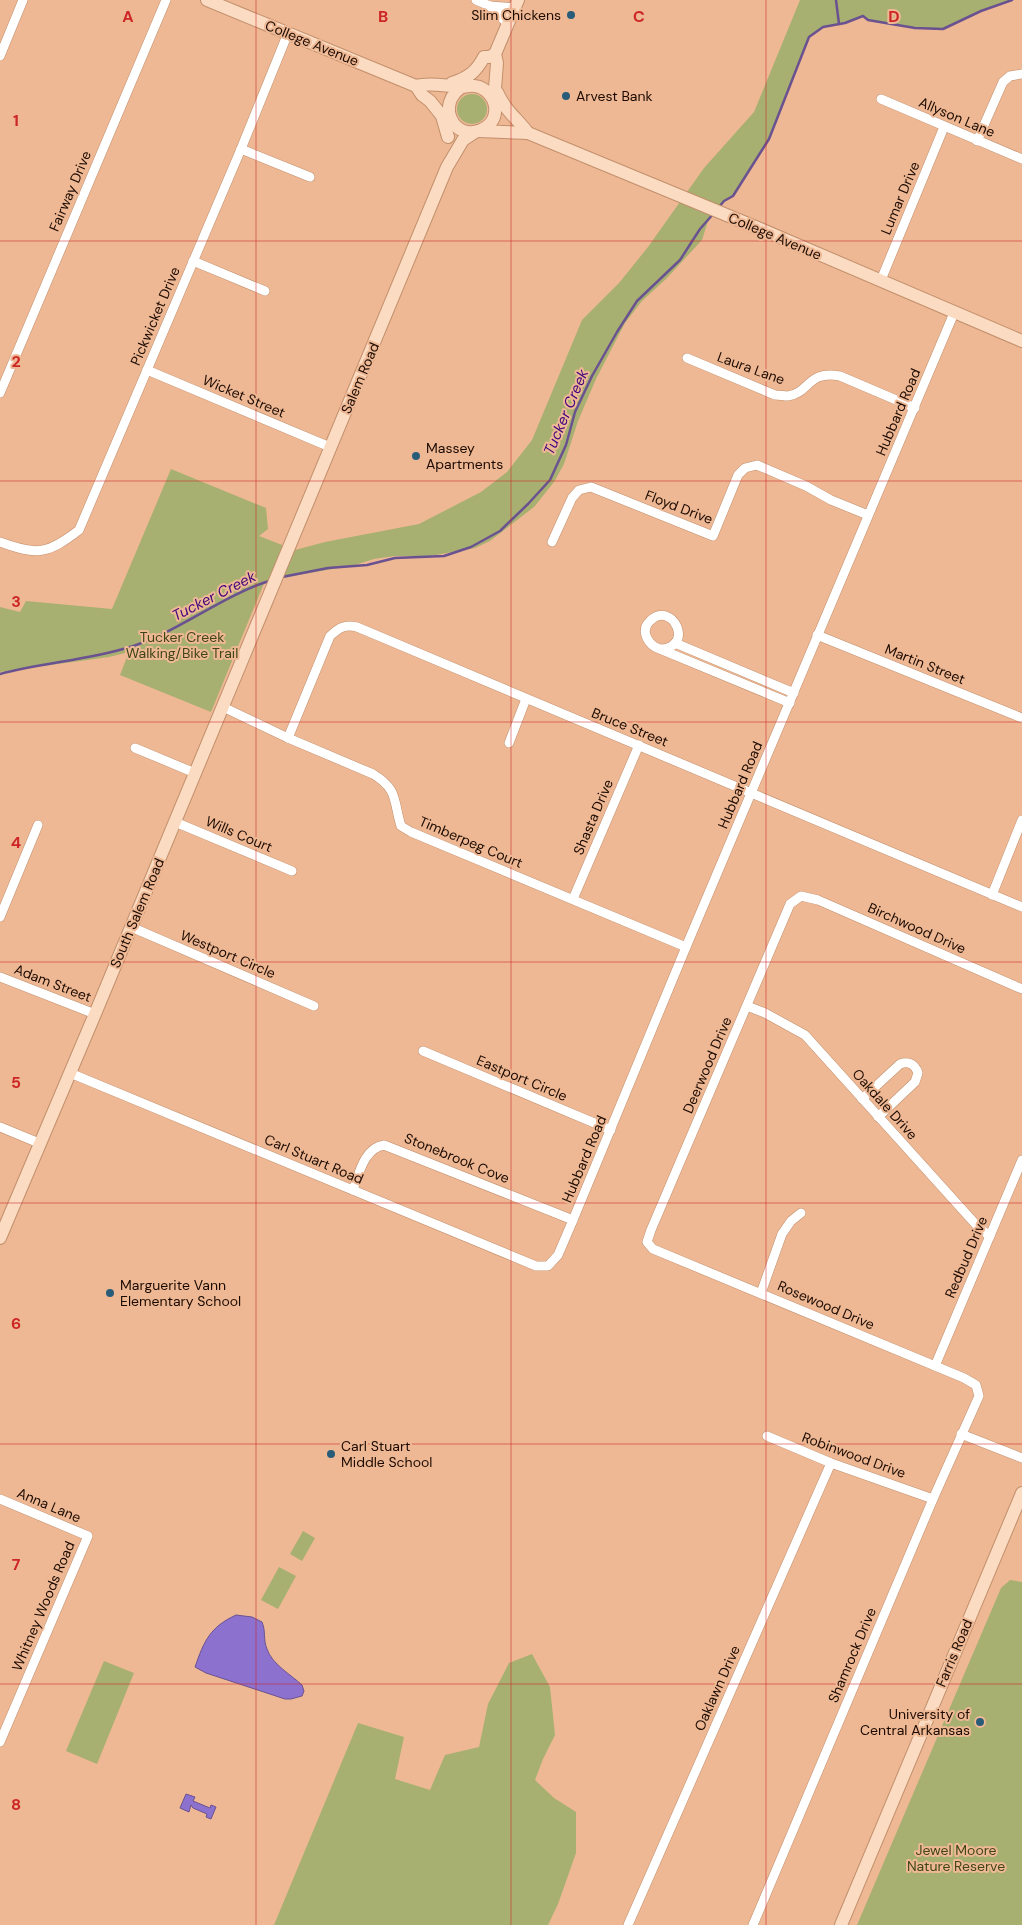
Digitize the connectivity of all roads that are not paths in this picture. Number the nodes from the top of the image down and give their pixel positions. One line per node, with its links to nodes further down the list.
1 (23, 0): 9 (street)
2 (166, 0): 35 (street, Fairway Drive)
3 (207, 0): 8 (main road, College Avenue)
4 (476, 0): 6 (street)
5 (516, 4): 6 (street); 7 (main road)
6 (490, 6): 7 (street)
7 (508, 24): 10 (main road)
8 (288, 33): 14 (main road, College Avenue); 24 (street, Pickwicket Drive)
9 (0, 56)
10 (492, 56): 12 (main road); 13 (main road); 15 (main road)
11 (1022, 74): 23 (street)
12 (445, 86): 13 (main road, College Avenue); 14 (main road, College Avenue)
13 (465, 86): 17 (main road); 18 (main road)
14 (418, 88): 18 (main road, College Avenue); 22 (main road)
15 (496, 88): 17 (main road); 20 (main road)
16 (881, 99): 19 (street, Allyson Lane)
17 (494, 103): 20 (main road, College Avenue); 21 (main road)
18 (449, 116): 21 (main road); 22 (main road, Salem Road)
19 (944, 127): 23 (street, Allyson Lane); 29 (street, Lumar Drive)
20 (526, 131): 21 (main road, College Avenue); 29 (main road, College Avenue)
21 (481, 132): 26 (main road, Salem Road)
22 (448, 137): 26 (main road, Salem Road)
23 (977, 141): 25 (street, Allyson Lane)
24 (241, 149): 27 (street); 28 (street, Pickwicket Drive)
25 (1022, 159)
26 (450, 164): 37 (main road, Salem Road)
27 (310, 177)
28 (193, 261): 30 (street); 34 (street, Pickwicket Drive)
29 (881, 280): 31 (main road, College Avenue)
30 (265, 290)
31 (954, 312): 32 (main road, College Avenue); 36 (street, Hubbard Road)
32 (1022, 341)
33 (687, 358): 36 (street, Laura Lane)
34 (147, 370): 37 (street, Wicket Street); 39 (street, Pickwicket Drive)
35 (0, 393)
36 (915, 408): 38 (street, Hubbard Road)
37 (330, 447): 41 (main road, Salem Road)
38 (868, 515): 40 (street, Floyd Drive); 42 (street, Hubbard Road)
39 (0, 542)
40 (552, 542)
41 (272, 588): 48 (main road, South Salem Road)
42 (817, 635): 45 (street, Hubbard Road); 49 (street, Martin Street)
43 (675, 643): 44 (street); 44 (street); 45 (street)
44 (660, 649): 47 (street)
45 (794, 693): 47 (street, Hubbard Road)
46 (526, 699): 50 (street, Bruce Street); 51 (street); 52 (street, Bruce Street)
47 (790, 704): 55 (street, Hubbard Road)
48 (223, 707): 50 (street, Timberpeg Court); 54 (main road, South Salem Road)
49 (1022, 718)
50 (288, 738): 62 (street, Timberpeg Court)
51 (509, 743)
52 (639, 745): 55 (street, Bruce Street); 62 (street, Shasta Drive)
53 (135, 748): 54 (street)
54 (195, 773): 57 (main road, South Salem Road)
55 (751, 793): 60 (street, Bruce Street); 66 (street, Hubbard Road)
56 (1022, 820): 60 (street)
57 (175, 822): 59 (street, Wills Court); 65 (main road, South Salem Road)
58 (38, 825): 64 (street)
59 (292, 871)
60 (992, 895): 63 (street, Bruce Street)
61 (801, 896): 68 (street, Birchwood Drive); 70 (street, Deerwood Drive)
62 (573, 899): 66 (street, Timberpeg Court)
63 (1022, 907)
64 (0, 917)
65 (131, 927): 69 (street, Westport Circle); 71 (main road, South Salem Road)
66 (686, 947): 77 (street, Hubbard Road)
67 (0, 977): 71 (street, Adam Street)
68 (1022, 989)
69 (314, 1006)
70 (747, 1006): 74 (street, Oakdale Drive); 85 (street, Deerwood Drive)
71 (95, 1014): 73 (main road, South Salem Road)
72 (423, 1051): 77 (street, Eastport Circle)
73 (70, 1073): 78 (main road, South Salem Road); 80 (street, Carl Stuart Road)
74 (862, 1099): 75 (street, Oakdale Drive); 75 (street)
75 (878, 1117): 83 (street, Oakdale Drive)
76 (0, 1128): 78 (street)
77 (611, 1130): 82 (street, Hubbard Road)
78 (39, 1143): 84 (main road, South Salem Road)
79 (1022, 1160): 83 (street, Redbud Drive)
80 (353, 1190): 82 (street, Stonebrook Cove); 86 (street, Carl Stuart Road)
81 (801, 1213): 87 (street)
82 (573, 1220): 86 (street, Hubbard Road)
83 (990, 1236): 88 (street, Redbud Drive)
84 (0, 1238)
85 (653, 1249): 87 (street, Rosewood Drive)
86 (548, 1266)
87 (761, 1293): 88 (street, Rosewood Drive)
88 (935, 1366): 89 (street, Rosewood Drive)
89 (979, 1396): 90 (street, Shamrock Drive)
90 (961, 1434): 92 (street); 96 (street, Shamrock Drive)
91 (767, 1436): 93 (street, Robinwood Drive)
92 (1022, 1458)
93 (831, 1463): 96 (street, Robinwood Drive); 99 (street, Oaklawn Drive)
94 (1022, 1493): 101 (main road, Farris Road)
95 (0, 1499): 97 (street, Anna Lane)
96 (933, 1499): 100 (street, Shamrock Drive)
97 (88, 1536): 98 (street, Whitney Woods Road)
98 (0, 1742)
99 (628, 1925)
100 (753, 1925)
101 (841, 1925)

